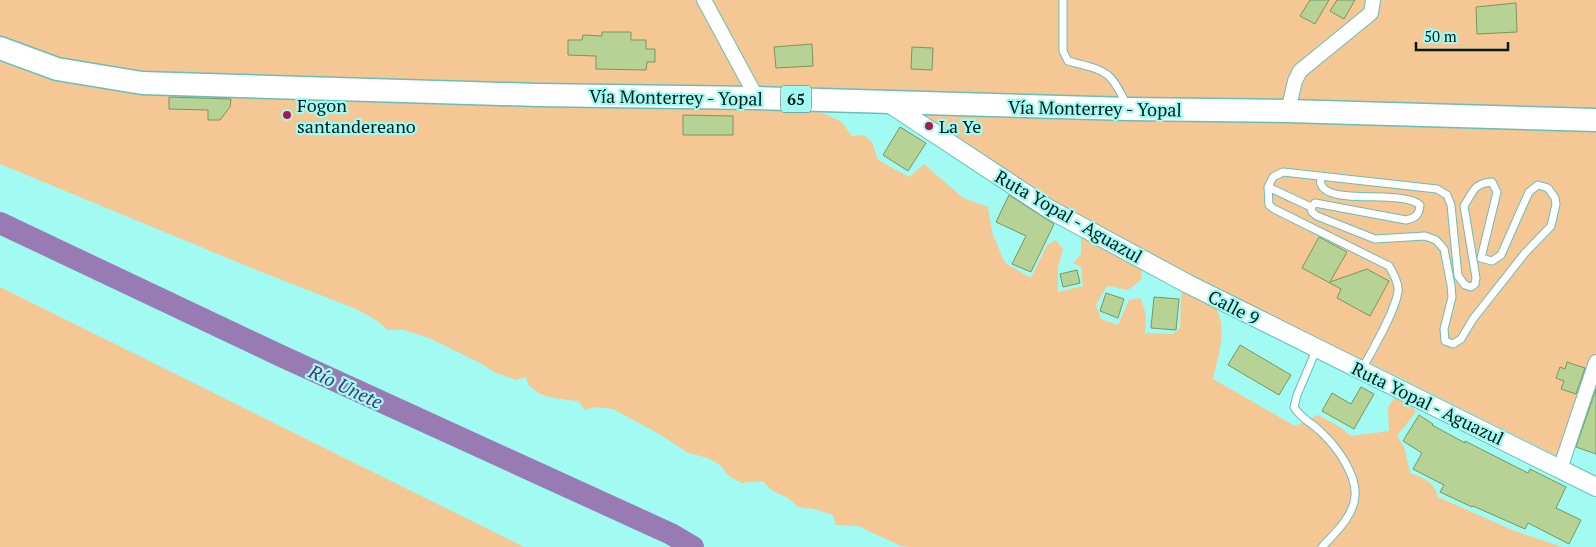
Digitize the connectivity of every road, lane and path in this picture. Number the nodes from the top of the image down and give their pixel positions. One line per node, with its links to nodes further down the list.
1 (704, 0): 5 (street)
2 (1063, 0): 7 (lane)
3 (1373, 0): 8 (street)
4 (0, 48): 5 (highway, Vía Monterrey - Yopal / 65)
5 (757, 98): 6 (highway, Vía Monterrey - Yopal / 65)
6 (887, 102): 7 (lane); 13 (lane, Ruta Yopal - Aguazul)
7 (1129, 109): 8 (lane)
8 (1288, 111): 9 (lane)
9 (1596, 120)
10 (1321, 176): 11 (lane); 12 (lane); 12 (lane)
11 (1268, 188): 12 (lane); 15 (lane)
12 (1311, 207)
13 (1317, 348): 15 (lane, Ruta Yopal - Aguazul); 18 (lane)
14 (1596, 362): 16 (street)
15 (1362, 370): 16 (lane, Ruta Yopal - Aguazul)
16 (1560, 469): 17 (lane, Ruta Yopal - Aguazul)
17 (1596, 487)
18 (1322, 547)

